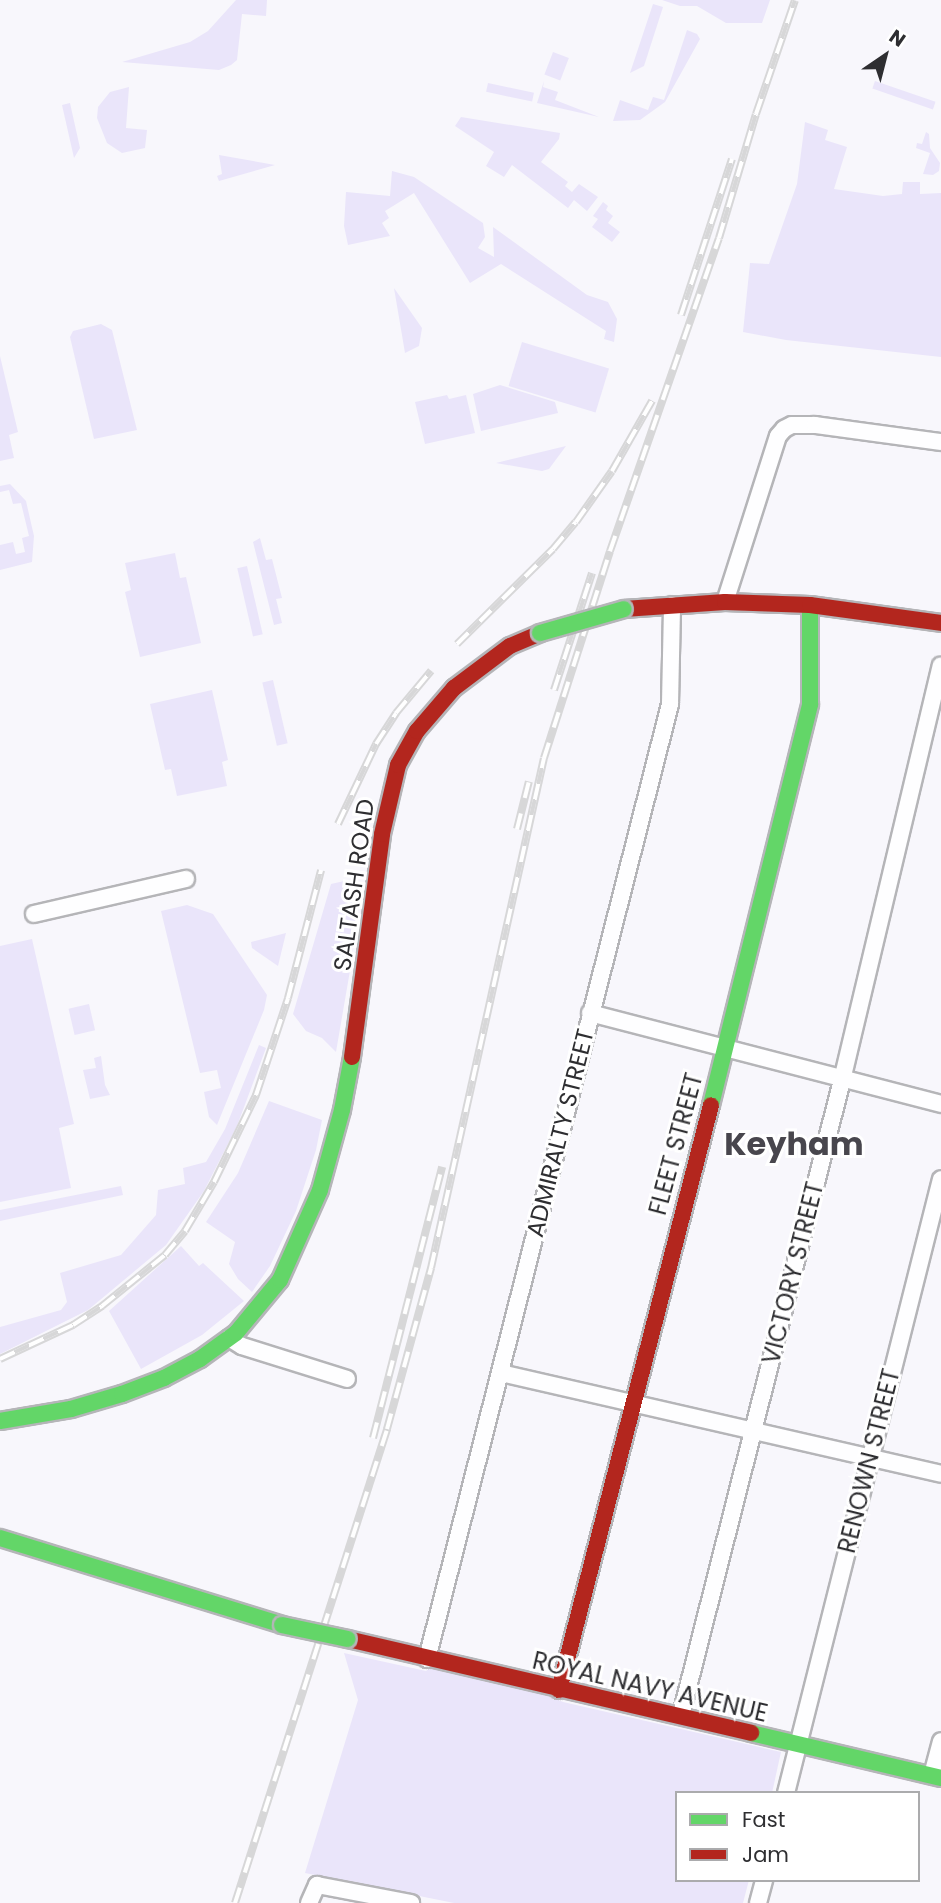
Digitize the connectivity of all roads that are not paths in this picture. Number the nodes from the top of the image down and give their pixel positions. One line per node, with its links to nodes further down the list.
1 (941, 442): 2 (street)
2 (725, 602): 3 (street, SALTASH ROAD); 4 (street, SALTASH ROAD)
3 (671, 605): 9 (street, ADMIRALTY STREET); 14 (street, SALTASH ROAD, bridge)
4 (810, 605): 5 (street, SALTASH ROAD); 10 (street, FLEET STREET)
5 (941, 623)
6 (941, 666): 11 (street, VICTORY STREET)
7 (186, 879): 8 (street)
8 (34, 914)
9 (590, 1013): 10 (street); 15 (street, ADMIRALTY STREET)
10 (724, 1049): 11 (street); 17 (street, FLEET STREET)
11 (842, 1080): 12 (street); 19 (street, VICTORY STREET)
12 (941, 1104)
13 (941, 1179): 20 (street, RENOWN STREET)
14 (229, 1338): 16 (street); 18 (street, SALTASH ROAD)
15 (501, 1373): 17 (street); 23 (street, ADMIRALTY STREET)
16 (347, 1379)
17 (632, 1403): 19 (street); 24 (street, FLEET STREET)
18 (0, 1421)
19 (753, 1430): 20 (street); 25 (street, VICTORY STREET)
20 (869, 1457): 21 (street); 27 (street, RENOWN STREET)
21 (941, 1474)
22 (0, 1538): 23 (street, ROYAL NAVY AVENUE, bridge)
23 (427, 1659): 24 (street, ROYAL NAVY AVENUE)
24 (559, 1690): 25 (street, ROYAL NAVY AVENUE)
25 (681, 1715): 27 (street, ROYAL NAVY AVENUE)
26 (941, 1741): 28 (street)
27 (798, 1744): 28 (street, ROYAL NAVY AVENUE); 29 (street, RENOWN STREET)
28 (937, 1776)
29 (786, 1791)
30 (763, 1882): 33 (street)
31 (309, 1903): 32 (street)
32 (411, 1903)
33 (758, 1903)

